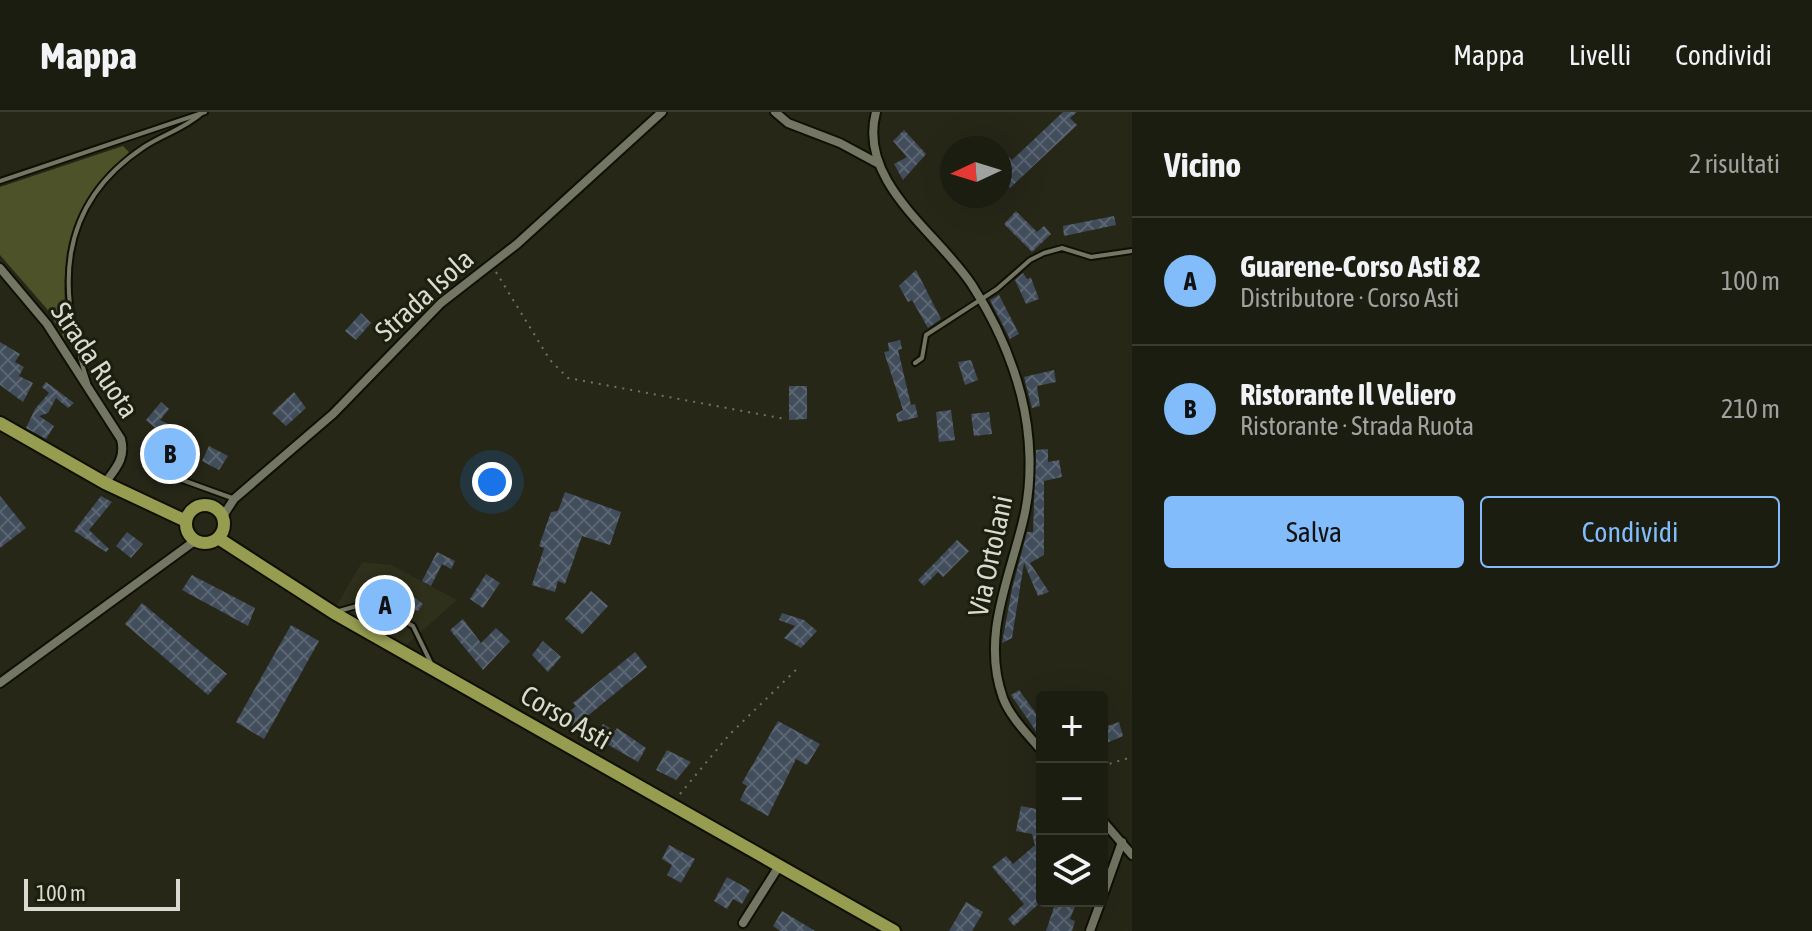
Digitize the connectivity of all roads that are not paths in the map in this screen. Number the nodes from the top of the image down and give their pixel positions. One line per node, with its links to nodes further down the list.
1 (204, 112): 6 (lane); 11 (lane)
2 (662, 112): 15 (street, Strada Isola)
3 (775, 112): 5 (street)
4 (876, 112): 5 (street, Via Ortolani)
5 (879, 164): 9 (street, Via Ortolani)
6 (0, 181)
7 (1132, 251): 9 (lane)
8 (0, 268): 11 (street, Strada Ruota)
9 (980, 298): 10 (lane); 23 (street, Via Ortolani)
10 (915, 363)
11 (92, 393): 14 (street, Strada Ruota)
12 (0, 423): 14 (main road)
13 (174, 477): 15 (lane)
14 (105, 483): 17 (main road)
15 (234, 499): 16 (street, Strada Isola)
16 (223, 516): 17 (main road); 18 (main road)
17 (186, 521): 19 (main road)
18 (218, 538): 19 (main road); 20 (main road, Corso Asti)
19 (196, 540): 22 (street)
20 (334, 613): 21 (main road, Corso Asti); 21 (lane)
21 (433, 669): 27 (main road, Corso Asti)
22 (0, 683)
23 (1036, 743)
24 (1108, 827): 25 (street)
25 (1122, 842): 26 (street); 28 (street)
26 (1132, 855)
27 (779, 866): 30 (street); 31 (main road, Corso Asti)
28 (1108, 880)
29 (1098, 907): 33 (street)
30 (743, 923)
31 (874, 926): 32 (main road, Corso Asti)
32 (894, 931)
33 (1090, 931)

